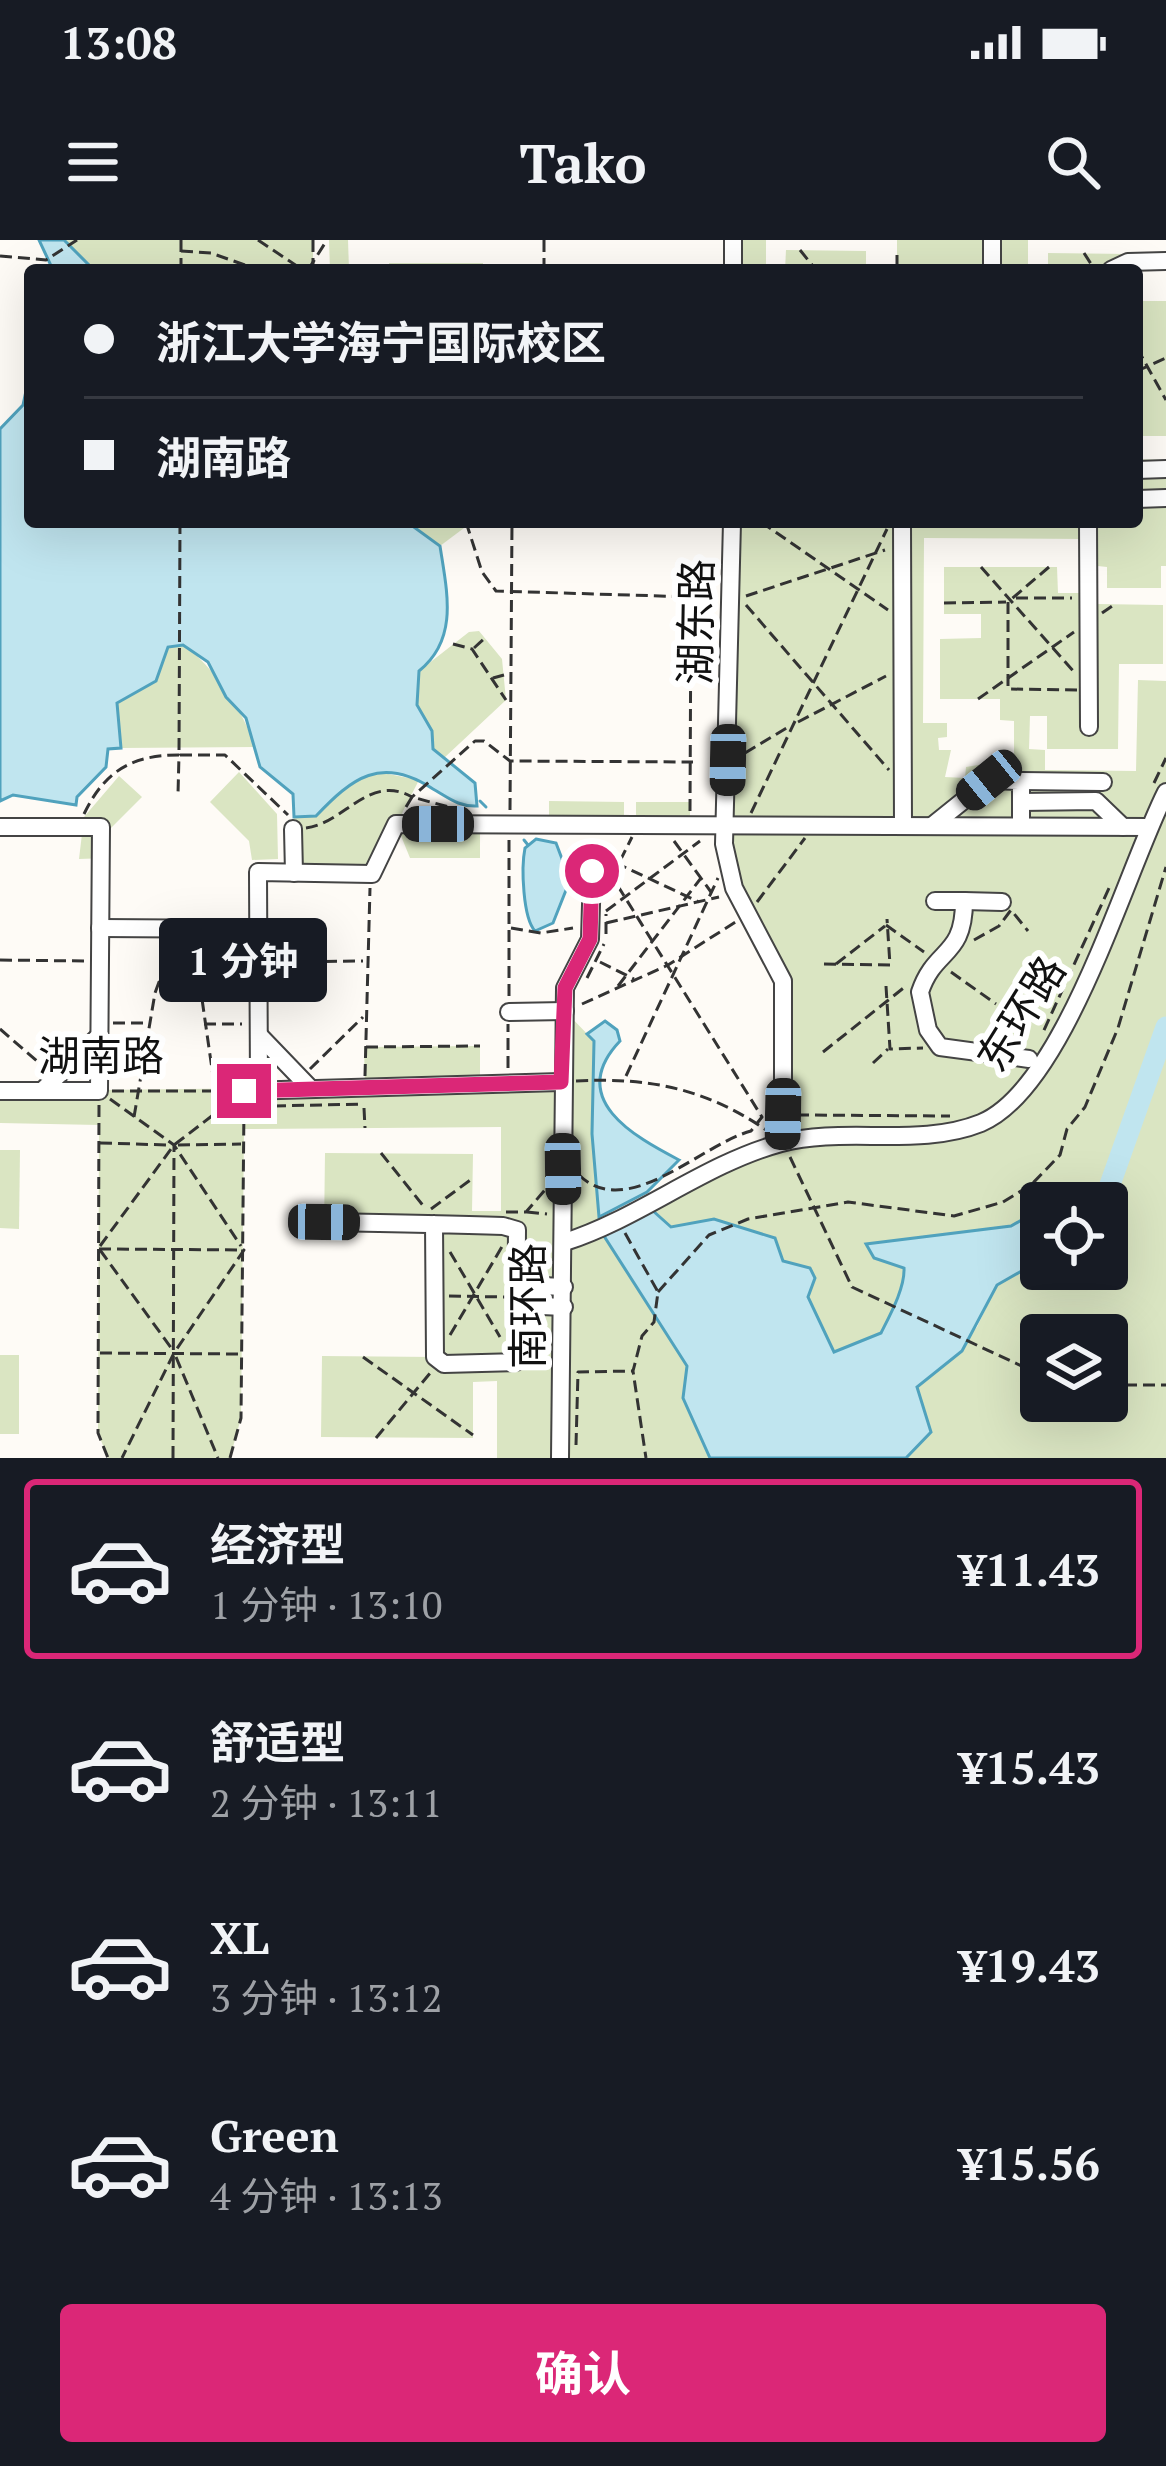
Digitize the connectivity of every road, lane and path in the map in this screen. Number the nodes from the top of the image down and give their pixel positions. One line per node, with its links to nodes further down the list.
1 (77, 240): 8 (path)
2 (181, 240): 5 (path)
3 (258, 240): 12 (path)
4 (800, 250): 13 (path)
5 (182, 254): 10 (path); 11 (path)
6 (1084, 254): 15 (path)
7 (897, 255): 14 (path)
8 (0, 256)
9 (1166, 261): 16 (street)
10 (181, 264)
11 (241, 264)
12 (302, 264)
13 (811, 264)
14 (897, 264)
15 (1091, 264)
16 (1124, 264)
17 (1143, 358): 19 (path)
18 (1166, 358): 19 (path)
19 (1147, 365): 20 (path); 21 (path)
20 (1143, 367)
21 (1166, 400)
22 (180, 528): 59 (path)
23 (470, 528): 37 (path)
24 (512, 528): 60 (path)
25 (732, 528): 70 (street, 湖东路)
26 (770, 528): 34 (path)
27 (887, 528): 31 (path)
28 (902, 528): 30 (street)
29 (1088, 528): 38 (street)
30 (902, 545): 31 (path); 42 (street)
31 (875, 554): 34 (path); 35 (path)
32 (981, 567): 39 (path)
33 (1049, 567): 39 (path)
34 (828, 569): 35 (path); 51 (path)
35 (858, 589): 42 (path); 51 (path)
36 (717, 591): 37 (path)
37 (695, 597): 61 (path)
38 (1088, 598): 39 (path); 43 (street)
39 (1011, 600): 40 (path); 46 (path); 52 (path)
40 (944, 603)
41 (1115, 604): 43 (path)
42 (902, 620): 71 (street)
43 (1088, 623): 46 (path); 52 (street)
44 (486, 637): 47 (path)
45 (453, 644): 47 (path)
46 (1053, 647): 52 (path); 53 (path)
47 (472, 649): 50 (path)
48 (902, 668): 55 (path)
49 (505, 674): 50 (path)
50 (491, 678): 54 (path)
51 (813, 684): 55 (path); 56 (path)
52 (1089, 690): 57 (street)
53 (978, 699)
54 (506, 700)
55 (832, 705): 56 (path); 64 (path)
56 (794, 724): 58 (path); 70 (path)
57 (1089, 727)
58 (745, 753)
59 (179, 755): 66 (path); 75 (path); 78 (path)
60 (510, 761): 61 (path); 68 (path); 78 (path)
61 (693, 762): 69 (path)
62 (1021, 782): 63 (street); 67 (street); 72 (street)
63 (1102, 782)
64 (902, 785)
65 (1166, 792): 77 (street, 东环路)
66 (178, 794)
67 (1021, 802): 73 (street); 76 (street)
68 (509, 824): 79 (street); 89 (street); 108 (path)
69 (690, 825): 70 (street); 79 (street)
70 (736, 826): 71 (street); 94 (street, 湖东路)
71 (902, 826): 72 (street)
72 (932, 826): 73 (street)
73 (1021, 826): 76 (street)
74 (0, 827): 75 (street)
75 (81, 827): 107 (street)
76 (1124, 827): 77 (street)
77 (1149, 827): 164 (street, 东环路)
78 (293, 829): 88 (street)
79 (588, 832): 85 (path); 85 (path)
80 (669, 835): 84 (path)
81 (708, 835): 84 (path)
82 (633, 836): 86 (path)
83 (806, 838): 104 (path)
84 (683, 854): 91 (path); 92 (path)
85 (595, 862): 86 (path); 90 (path); 106 (street, 南环路)
86 (619, 864): 90 (path); 91 (path)
87 (721, 871): 95 (path)
88 (293, 873): 89 (street); 109 (street)
89 (372, 874): 115 (path)
90 (612, 877): 97 (path)
91 (649, 878): 96 (path); 97 (path)
92 (701, 878): 95 (path); 96 (path)
93 (1113, 879): 143 (path)
94 (734, 888): 101 (path); 104 (street, 湖东路)
95 (711, 892): 101 (path)
96 (686, 896): 101 (path); 102 (path)
97 (625, 897): 103 (path); 105 (path)
98 (935, 901): 99 (street)
99 (964, 901): 100 (street); 118 (street)
100 (1002, 902)
101 (704, 903): 102 (path); 112 (path)
102 (676, 909): 105 (path); 111 (path)
103 (606, 910): 106 (path); 106 (path)
104 (749, 912): 112 (path); 159 (street, 湖东路)
105 (638, 917): 106 (path); 111 (path)
106 (599, 921): 108 (path); 117 (path); 130 (street, 南环路)
107 (100, 928): 109 (street); 114 (street)
108 (510, 928): 131 (path)
109 (259, 929): 116 (street)
110 (1028, 931): 118 (path)
111 (652, 940): 121 (path); 123 (path)
112 (681, 958): 121 (path); 122 (path)
113 (0, 960): 114 (path)
114 (100, 961): 137 (street)
115 (365, 961): 116 (path); 132 (path)
116 (259, 962): 136 (street)
117 (598, 962): 123 (path); 128 (path)
118 (938, 962): 140 (street)
119 (824, 964): 120 (path)
120 (836, 964): 120 (path)
121 (668, 965): 122 (path); 124 (path)
122 (673, 974): 146 (path); 162 (path)
123 (626, 975): 124 (path); 127 (path)
124 (635, 980): 127 (path)
125 (886, 986): 129 (path)
126 (906, 986): 129 (path)
127 (615, 989): 130 (path)
128 (579, 991)
129 (891, 999): 141 (path); 142 (path)
130 (574, 1006): 131 (street); 147 (street, 南环路)
131 (508, 1012): 148 (path)
132 (364, 1016): 139 (path); 149 (path)
133 (153, 1023): 134 (path); 137 (path); 154 (path)
134 (202, 1024): 136 (path); 155 (path)
135 (0, 1029): 150 (path)
136 (259, 1029): 149 (street); 151 (street)
137 (99, 1030): 150 (street); 153 (street)
138 (480, 1046): 139 (path)
139 (364, 1047): 156 (path)
140 (940, 1047): 141 (path); 143 (street)
141 (890, 1049): 144 (path)
142 (823, 1052)
143 (1029, 1059)
144 (872, 1063)
145 (585, 1080): 146 (path)
146 (624, 1080): 162 (path)
147 (569, 1081): 148 (street); 157 (path); 169 (street, 南环路)
148 (508, 1082): 156 (street)
149 (304, 1083): 151 (street); 156 (street)
150 (49, 1084): 152 (street, 湖南路); 153 (street, 湖南路)
151 (252, 1089): 155 (path, 湖南路); 158 (path); 167 (path)
152 (0, 1091)
153 (98, 1091): 154 (path, 湖南路); 161 (path); 165 (path)
154 (141, 1091): 155 (path, 湖南路); 161 (path)
155 (214, 1091): 158 (path)
156 (364, 1097): 163 (path)
157 (577, 1100)
158 (218, 1111): 166 (path)
159 (783, 1114): 160 (path); 164 (street, 湖东路)
160 (955, 1116)
161 (134, 1117): 166 (path)
162 (754, 1122): 164 (path); 169 (path)
163 (364, 1128)
164 (783, 1142): 174 (street, 东环路); 192 (path)
165 (98, 1143): 166 (path); 178 (path)
166 (174, 1144): 167 (path); 178 (path); 179 (path); 180 (path)
167 (244, 1144): 180 (path)
168 (381, 1153): 173 (path)
169 (562, 1166): 172 (path); 177 (street, 南环路)
170 (472, 1178): 173 (path)
171 (502, 1211): 172 (path)
172 (526, 1212): 177 (path)
173 (431, 1217): 175 (street); 176 (street); 182 (street); 183 (path)
174 (620, 1220): 177 (street, 东环路); 193 (path)
175 (324, 1222)
176 (512, 1228): 183 (path); 184 (street)
177 (564, 1234): 181 (street, 南环路)
178 (98, 1249): 179 (path); 186 (path); 187 (path)
179 (174, 1249): 180 (path); 187 (path)
180 (244, 1250): 187 (path); 188 (path)
181 (564, 1287): 184 (street); 185 (street, 南环路)
182 (436, 1296): 183 (path); 190 (street)
183 (475, 1296): 184 (path); 190 (path); 191 (path)
184 (519, 1296): 185 (street); 191 (street)
185 (564, 1307): 204 (street, 南环路)
186 (98, 1353): 187 (path); 199 (path)
187 (174, 1353): 188 (path); 200 (path); 201 (path); 202 (path)
188 (242, 1354): 203 (path)
189 (363, 1357): 196 (path)
190 (438, 1359): 191 (street); 196 (path)
191 (516, 1362)
192 (1020, 1365)
193 (633, 1371): 205 (path); 206 (path)
194 (1166, 1384): 195 (path)
195 (1128, 1385)
196 (413, 1394): 197 (path); 198 (path)
197 (473, 1436)
198 (376, 1438)
199 (108, 1458)
200 (122, 1458)
201 (173, 1458)
202 (218, 1458)
203 (230, 1458)
204 (560, 1458)
205 (571, 1458)
206 (646, 1458)

